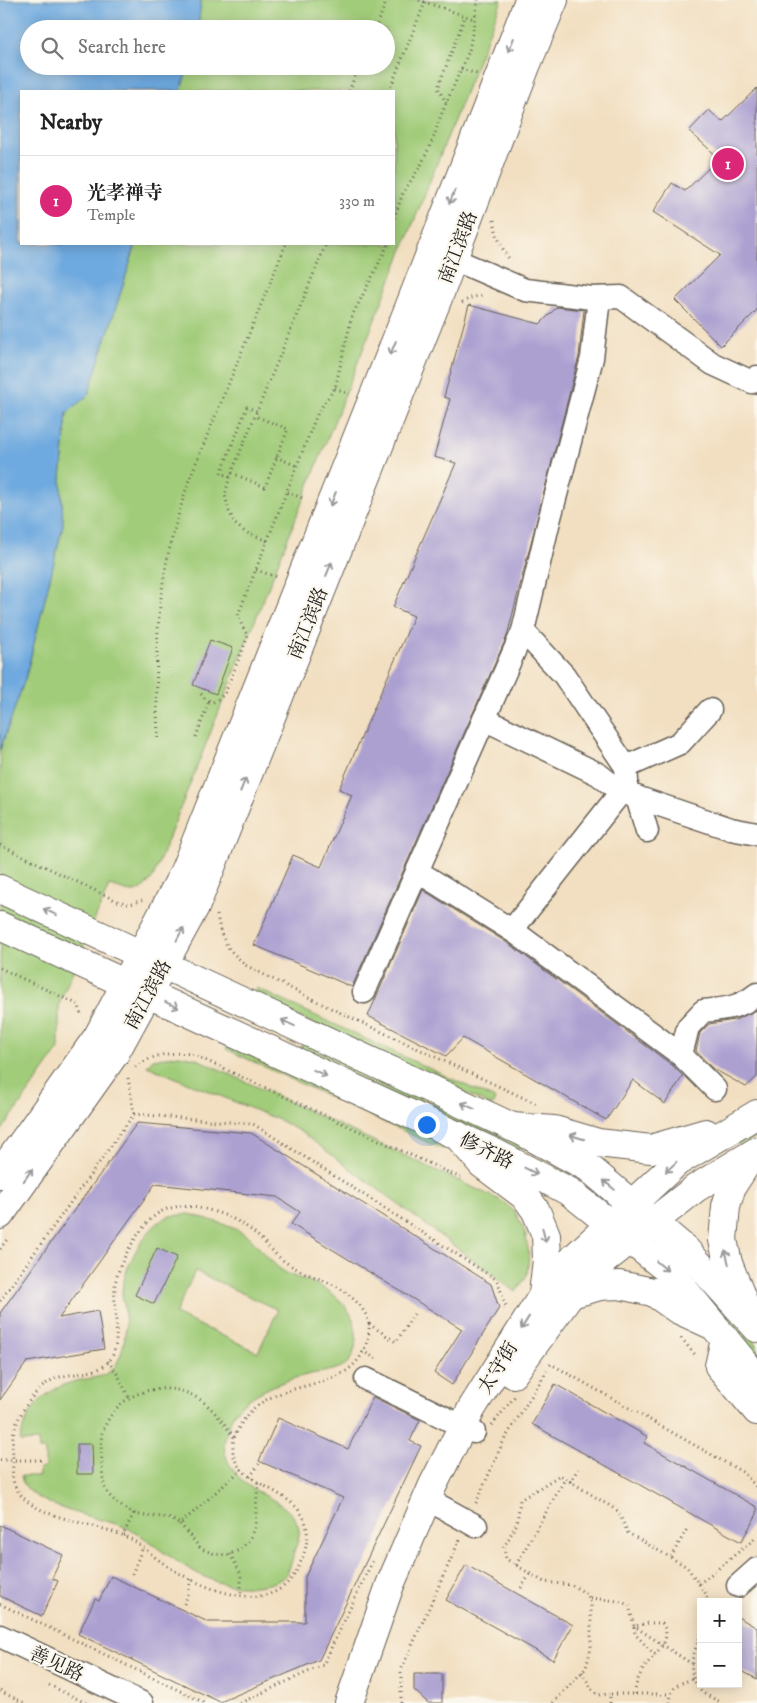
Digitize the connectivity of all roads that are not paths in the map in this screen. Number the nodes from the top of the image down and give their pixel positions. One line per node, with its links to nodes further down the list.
1 (529, 0): 3 (main road, 南江滨路, one-way to 3)
2 (554, 0): 3 (main road, 南江滨路)
3 (442, 254): 4 (street); 17 (main road, 南江滨路)
4 (599, 298): 5 (street); 6 (street)
5 (757, 377)
6 (523, 631): 8 (street); 9 (street)
7 (710, 710): 9 (street)
8 (484, 719): 10 (street); 13 (street)
9 (626, 767): 10 (street)
10 (629, 794): 11 (street); 12 (street); 16 (street)
11 (647, 831)
12 (757, 834)
13 (417, 871): 16 (street); 19 (street)
14 (0, 889): 17 (main road, 修齐路, one-way to 14)
15 (0, 926): 18 (main road, 修齐路)
16 (512, 930): 21 (street)
17 (152, 960): 18 (main road, 南江滨路); 24 (main road, 修齐路, one-way to 17)
18 (136, 989): 25 (main road, 修齐路, one-way to 25); 27 (main road, 南江滨路); 30 (main road, 南江滨路, one-way to 18)
19 (364, 992)
20 (757, 994): 21 (street)
21 (681, 1055): 22 (street)
22 (716, 1089)
23 (750, 1118): 24 (main road, one-way to 24); 28 (main road, 太守街, one-way to 28)
24 (512, 1127): 28 (main road, 修齐路, one-way to 24)
25 (457, 1135): 31 (main road, 修齐路, one-way to 31); 33 (main road, one-way to 33)
26 (756, 1152): 29 (main road, 太守街); 34 (main road, one-way to 26)
27 (0, 1174)
28 (632, 1204): 29 (main road, 修齐路); 31 (main road, 太守街)
29 (653, 1222): 31 (main road, 太守街); 34 (main road, 修齐路)
30 (6, 1224)
31 (620, 1232): 32 (main road, 太守街); 33 (main road, 太守街); 35 (main road, 修齐路, one-way to 35)
32 (571, 1294): 35 (main road); 39 (main road, 太守街)
33 (543, 1295): 39 (main road, 太守街, one-way to 39)
34 (754, 1324)
35 (720, 1333): 37 (main road, 修齐路); 38 (main road)
36 (366, 1378): 39 (street)
37 (757, 1378)
38 (757, 1411)
39 (475, 1429): 40 (main road, 太守街)
40 (432, 1502): 41 (street); 46 (main road, 太守街)
41 (472, 1523)
42 (757, 1569): 43 (street)
43 (738, 1586)
44 (0, 1636): 48 (street, 善见路)
45 (0, 1649): 47 (street, 善见路)
46 (352, 1702)
47 (111, 1703)
48 (142, 1703)

